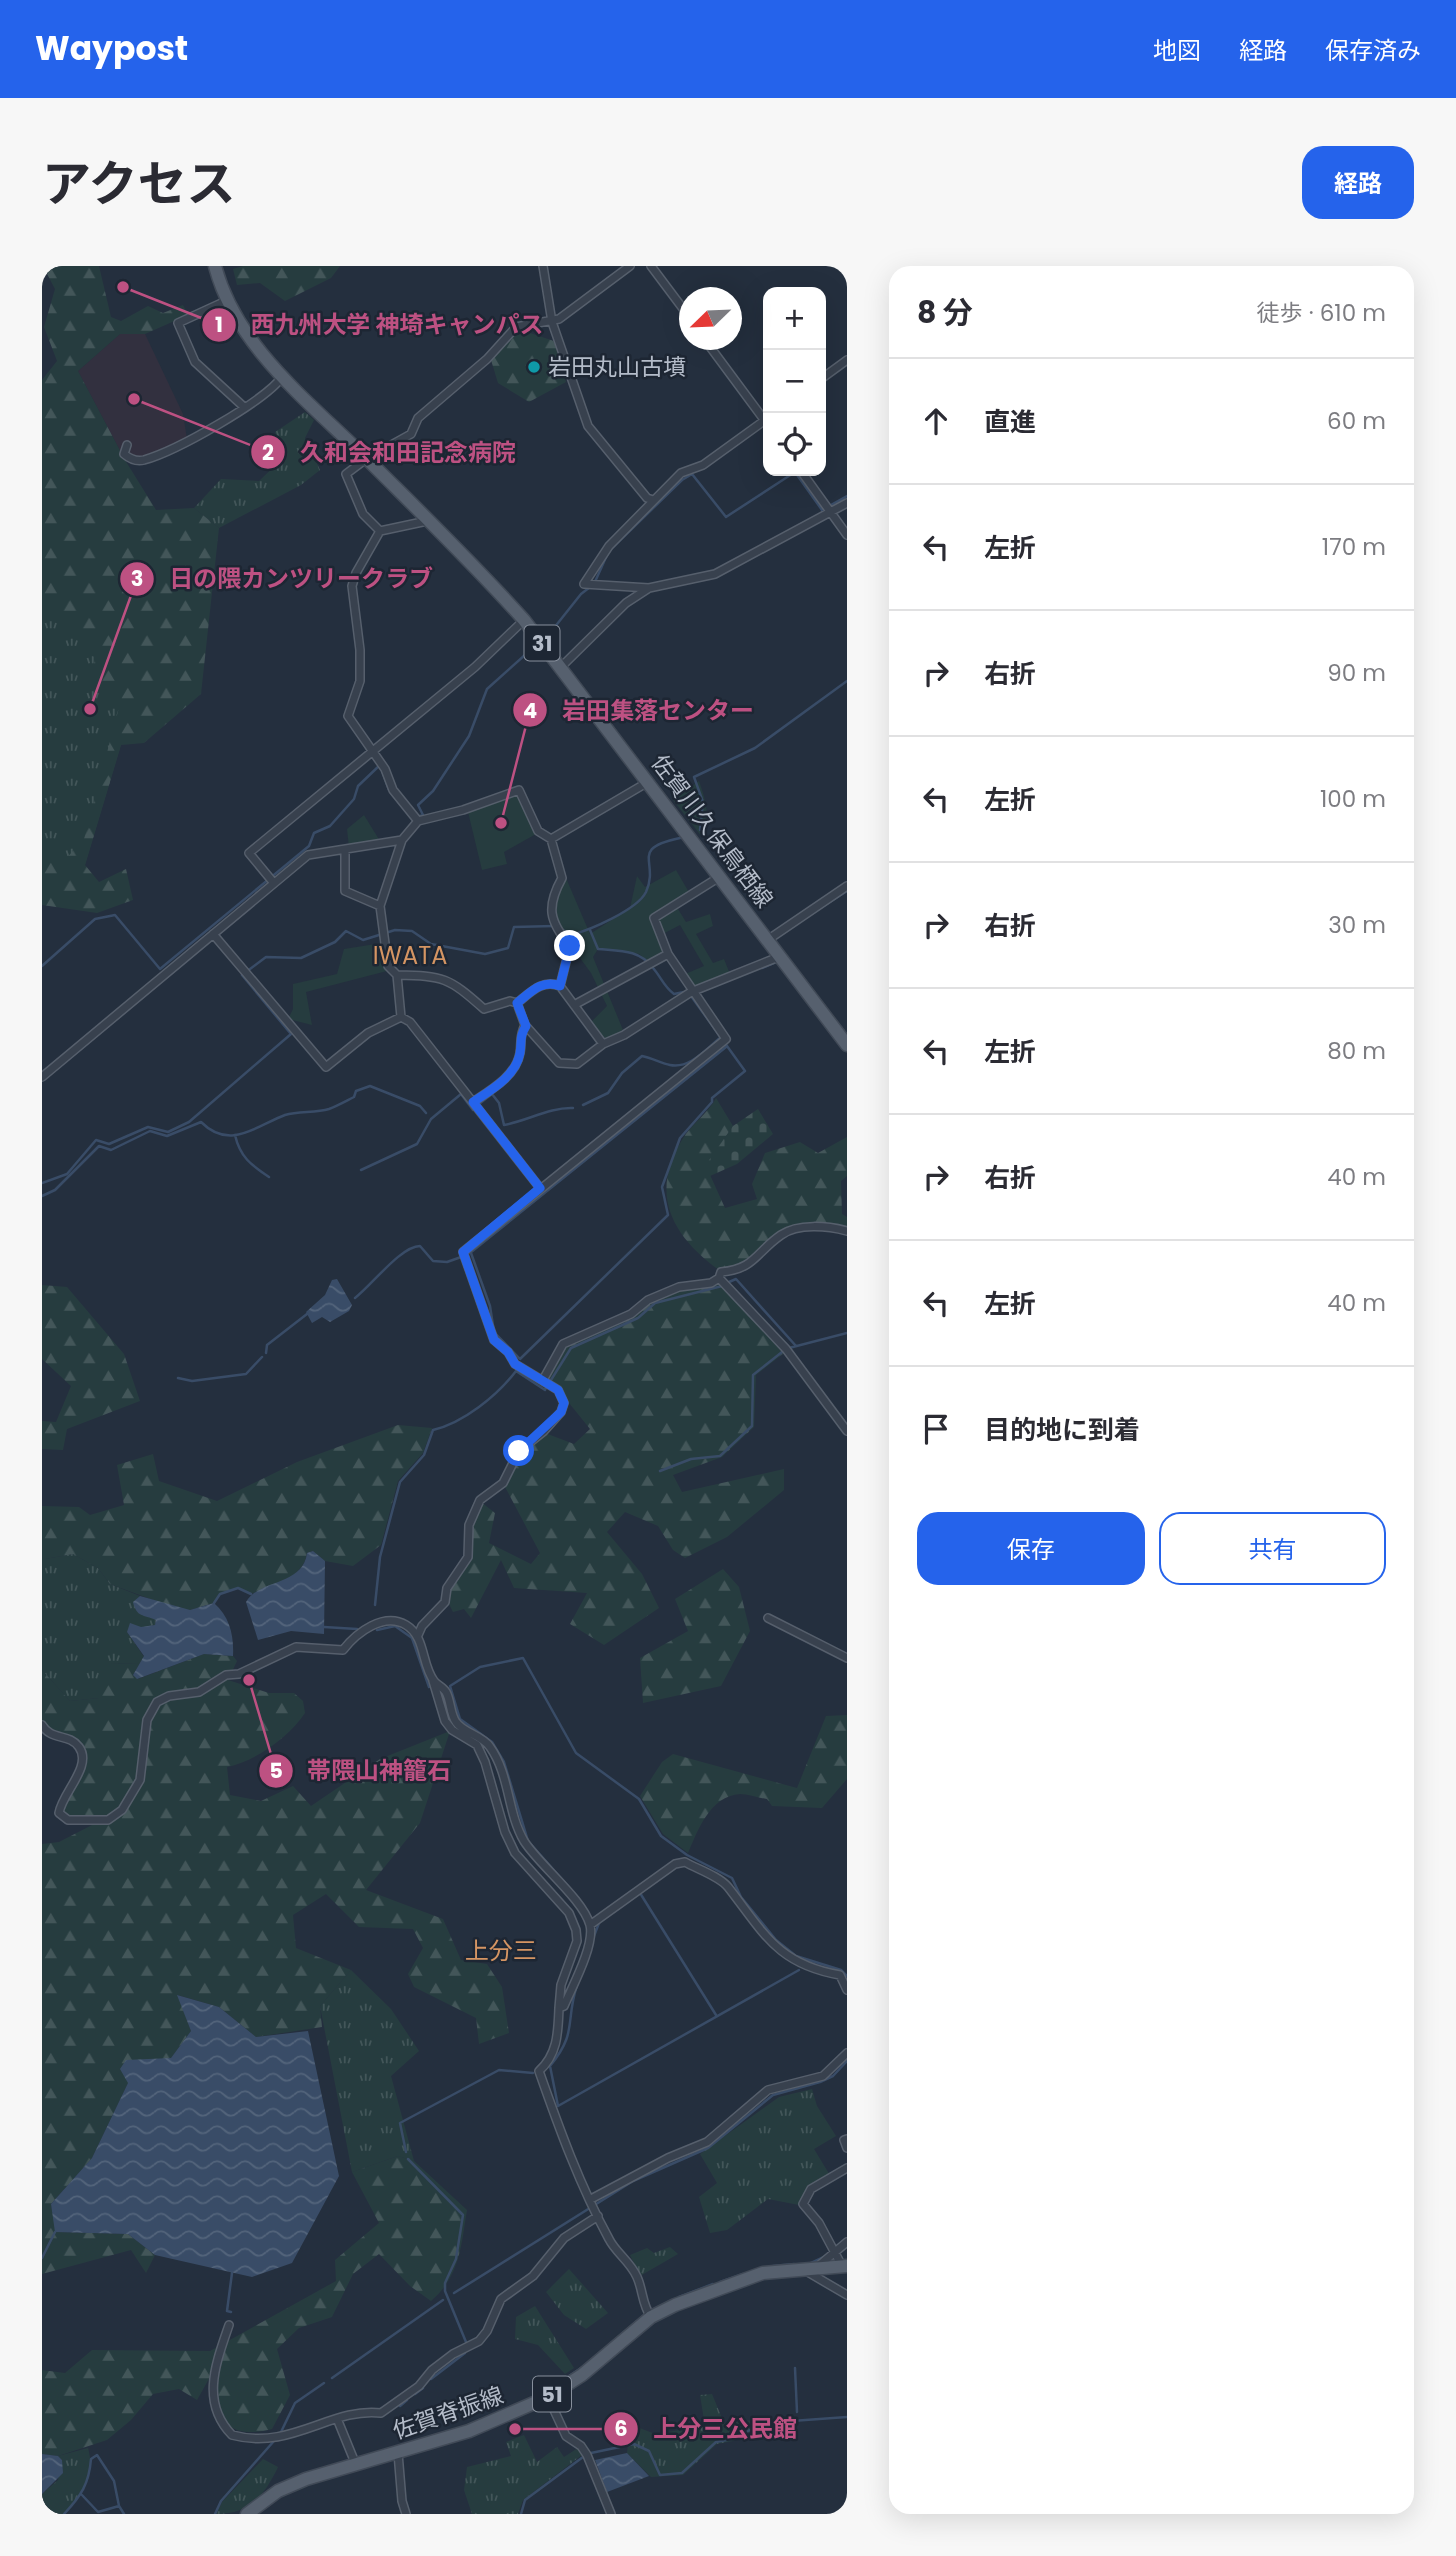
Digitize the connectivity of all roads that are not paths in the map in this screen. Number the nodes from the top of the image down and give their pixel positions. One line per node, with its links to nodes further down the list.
1 (215, 266): 5 (main road, 佐賀川久保鳥栖線 / 31)
2 (543, 266): 7 (street)
3 (630, 266): 7 (street)
4 (651, 266): 6 (street)
5 (226, 301): 11 (main road, 佐賀川久保鳥栖線 / 31); 12 (street)
6 (679, 303)
7 (552, 322): 16 (street); 18 (street)
8 (713, 350): 13 (street)
9 (847, 360): 10 (street)
10 (826, 375)
11 (283, 376): 12 (street); 16 (main road, 佐賀川久保鳥栖線 / 31)
12 (244, 407): 15 (street)
13 (763, 416)
14 (763, 424): 18 (street)
15 (127, 446)
16 (366, 459): 21 (main road, 佐賀川久保鳥栖線 / 31); 22 (street)
17 (805, 476): 20 (street)
18 (653, 500): 24 (street)
19 (847, 503): 20 (street)
20 (828, 508): 23 (street); 24 (street)
21 (427, 521): 22 (street); 25 (main road, 佐賀川久保鳥栖線 / 31)
22 (380, 531): 27 (street)
23 (847, 535)
24 (649, 588): 26 (street)
25 (524, 620): 26 (main road, 佐賀川久保鳥栖線 / 31); 27 (street)
26 (561, 667): 28 (main road, 佐賀川久保鳥栖線 / 31)
27 (374, 750): 29 (street); 34 (street)
28 (648, 782): 30 (street); 33 (main road, 佐賀川久保鳥栖線 / 31)
29 (416, 818): 30 (street); 31 (street)
30 (551, 839): 42 (street)
31 (402, 840): 32 (street); 36 (street)
32 (345, 850): 34 (street); 36 (street)
33 (721, 876): 38 (main road, 佐賀川久保鳥栖線 / 31); 39 (street)
34 (270, 879): 37 (street)
35 (847, 886): 38 (street)
36 (380, 906): 41 (street)
37 (213, 934): 46 (street); 50 (street)
38 (769, 939): 40 (main road, 佐賀川久保鳥栖線 / 31)
39 (668, 954): 43 (street); 45 (street)
40 (781, 957): 43 (street); 49 (main road, 佐賀川久保鳥栖線 / 31)
41 (397, 975): 44 (street); 46 (street)
42 (560, 986): 44 (street); 45 (street)
43 (693, 994): 48 (street); 52 (street)
44 (517, 1003): 47 (street)
45 (574, 1005): 48 (street)
46 (401, 1017): 51 (street)
47 (526, 1026): 48 (street); 51 (street)
48 (603, 1044)
49 (847, 1045)
50 (42, 1077)
51 (473, 1102): 52 (street)
52 (540, 1188): 55 (street)
53 (847, 1231): 54 (street)
54 (719, 1278): 55 (street); 56 (street)
55 (543, 1380): 58 (street)
56 (847, 1431)
57 (768, 1618): 59 (street)
58 (418, 1635): 60 (street); 61 (street)
59 (847, 1658)
60 (433, 1680): 62 (street); 64 (street)
61 (42, 1725)
62 (590, 1925): 63 (street); 64 (street)
63 (847, 1990)
64 (559, 2008): 69 (street)
65 (847, 2053): 69 (street)
66 (847, 2138): 67 (street)
67 (847, 2148)
68 (847, 2168): 72 (street)
69 (592, 2200): 70 (street)
70 (596, 2213): 76 (street); 79 (street)
71 (847, 2242): 72 (street)
72 (836, 2253): 73 (street); 74 (street)
73 (844, 2266): 74 (main road, 佐賀脊振線 / 51)
74 (810, 2269): 75 (street); 76 (main road, 佐賀脊振線 / 51)
75 (847, 2295)
76 (651, 2317): 78 (main road, 佐賀脊振線 / 51)
77 (229, 2325): 79 (street)
78 (548, 2397): 80 (main road, 佐賀脊振線 / 51); 84 (street)
79 (338, 2421): 81 (street)
80 (398, 2453): 81 (main road, 佐賀脊振線 / 51); 83 (street)
81 (356, 2466): 82 (main road, 佐賀脊振線 / 51)
82 (247, 2514)
83 (406, 2514)
84 (611, 2514)

